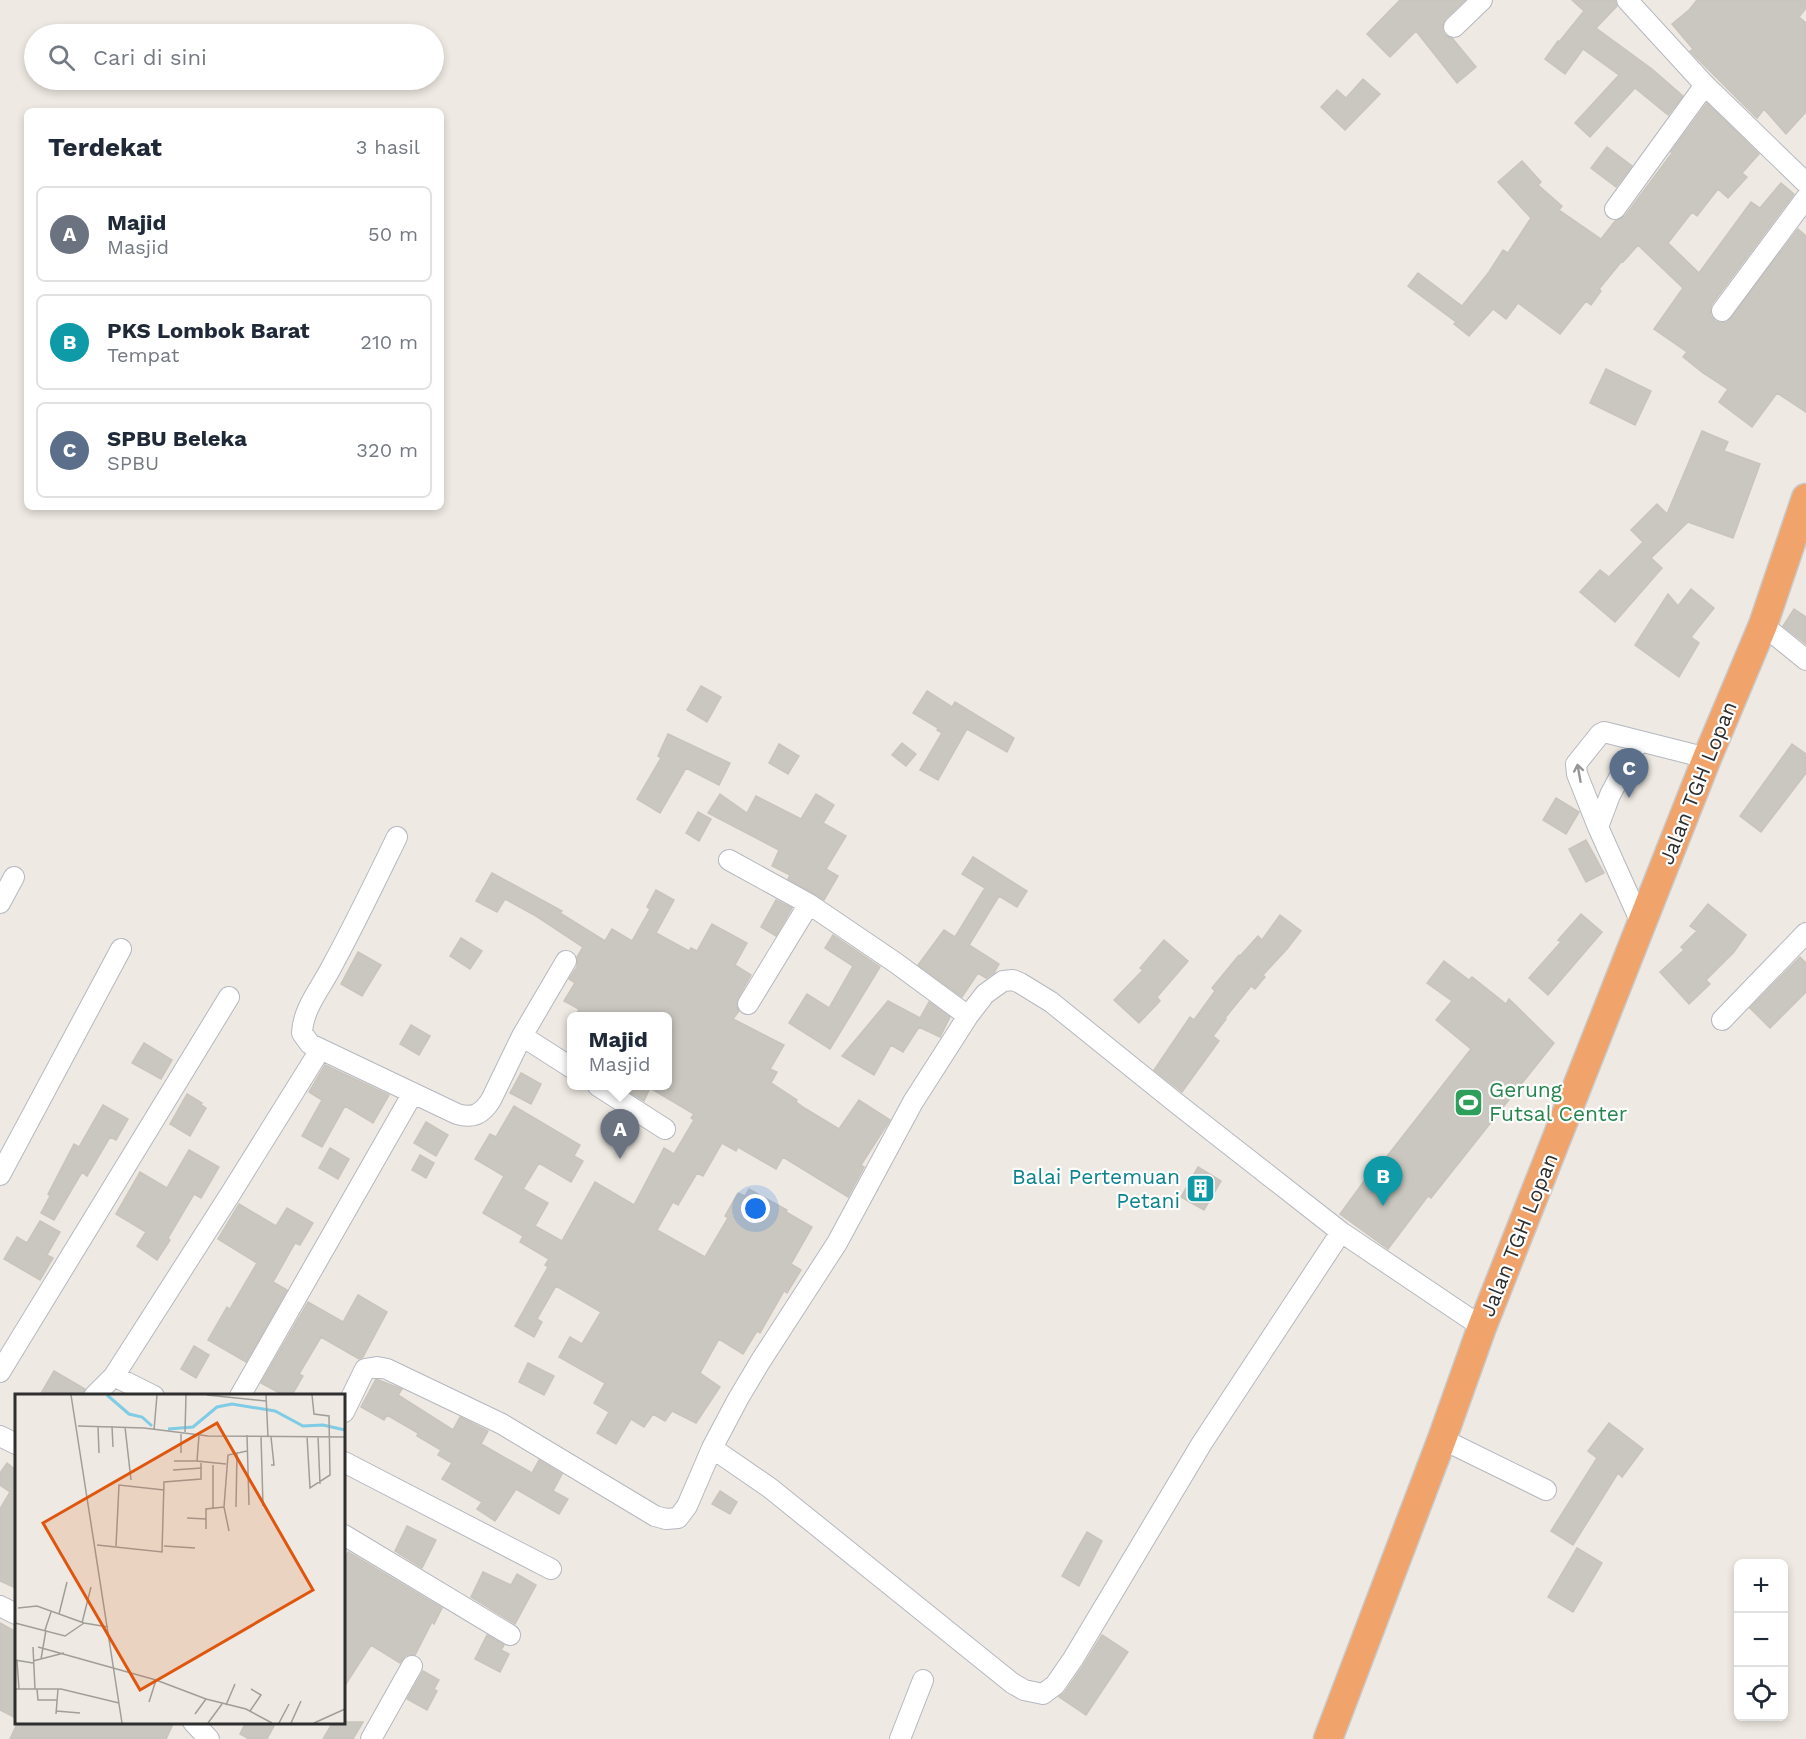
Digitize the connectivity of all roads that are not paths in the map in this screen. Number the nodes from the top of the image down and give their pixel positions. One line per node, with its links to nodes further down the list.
1 (1482, 0): 3 (street)
2 (1634, 3): 4 (street)
3 (1454, 27)
4 (1705, 85): 5 (street); 7 (street)
5 (1806, 183)
6 (1806, 198): 8 (street)
7 (1615, 209)
8 (1722, 311)
9 (1806, 498): 10 (highway, Jalan TGH Lopan)
10 (1763, 625): 11 (street); 13 (highway, Jalan TGH Lopan)
11 (1806, 660)
12 (1638, 742): 13 (street); 14 (street); 14 (street, one-way to 12)
13 (1707, 758): 20 (highway, Jalan TGH Lopan)
14 (1598, 827): 20 (street)
15 (397, 837): 29 (street)
16 (729, 860): 19 (street)
17 (14, 877): 18 (street)
18 (0, 903)
19 (809, 904): 25 (street); 26 (street)
20 (1642, 925): 36 (highway, Jalan TGH Lopan)
21 (1806, 933): 27 (street)
22 (121, 949): 34 (street)
23 (566, 961): 28 (street)
24 (229, 997): 37 (street)
25 (748, 1004)
26 (968, 1016): 35 (street); 46 (street)
27 (1722, 1020)
28 (522, 1035): 30 (street); 32 (street)
29 (320, 1050): 32 (street); 38 (street)
30 (567, 1065)
31 (604, 1090): 33 (street)
32 (413, 1093): 41 (street)
33 (665, 1129)
34 (0, 1175)
35 (1341, 1232): 36 (street); 46 (street)
36 (1482, 1327): 44 (highway, Jalan TGH Lopan)
37 (0, 1372)
38 (114, 1376): 39 (street); 40 (street)
39 (95, 1394)
40 (152, 1394)
41 (241, 1394)
42 (345, 1410): 46 (street)
43 (0, 1436): 45 (street)
44 (1442, 1439): 48 (street); 60 (highway, Jalan TGH Lopan)
45 (15, 1444)
46 (712, 1448)
47 (345, 1463): 50 (street)
48 (1546, 1490)
49 (345, 1536): 53 (street)
50 (551, 1569)
51 (0, 1606): 52 (street)
52 (15, 1614)
53 (510, 1635)
54 (412, 1666): 58 (street)
55 (923, 1680): 59 (street)
56 (194, 1724): 57 (street)
57 (209, 1739)
58 (371, 1739)
59 (900, 1739)
60 (1328, 1739)

